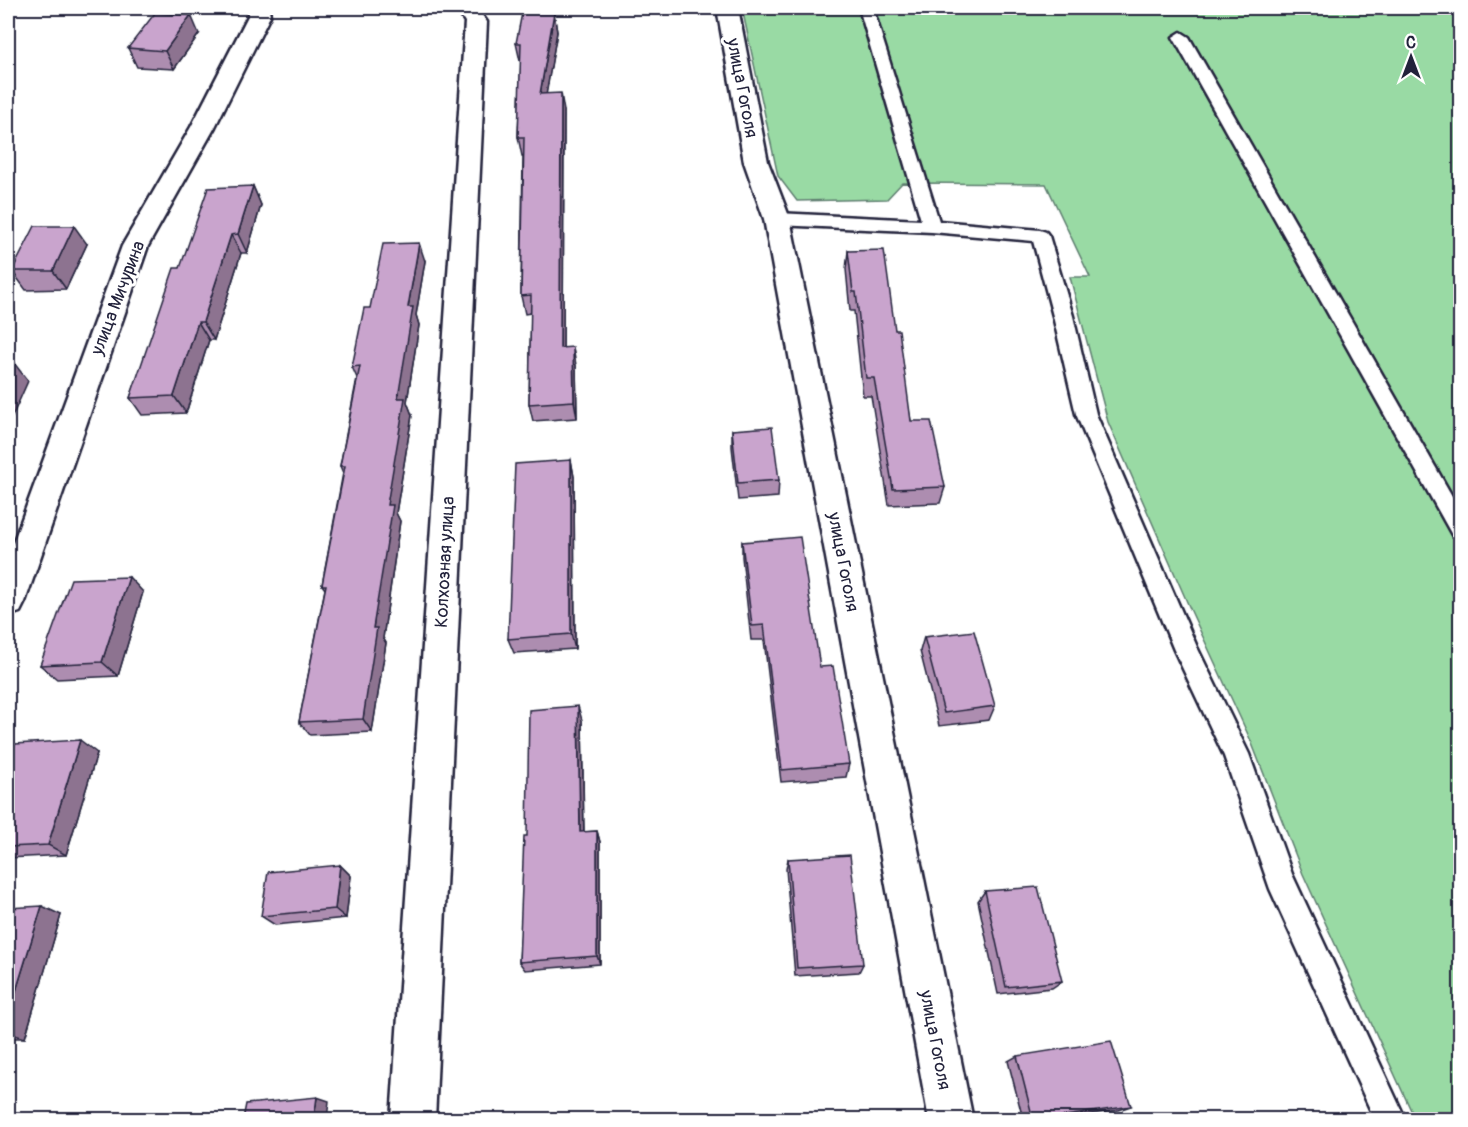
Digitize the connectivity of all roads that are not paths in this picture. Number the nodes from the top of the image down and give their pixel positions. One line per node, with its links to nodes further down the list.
1 (259, 8): 9 (street, улица Мичурина)
2 (466, 8): 10 (street, Колхозная улица)
3 (727, 8): 6 (street, улица Гоголя)
4 (866, 8): 7 (lane)
5 (1181, 37): 8 (lane)
6 (777, 219): 7 (lane); 11 (street, улица Гоголя)
7 (932, 226): 12 (lane)
8 (1461, 529)
9 (8, 602)
10 (412, 1119)
11 (951, 1119)
12 (1391, 1119)

